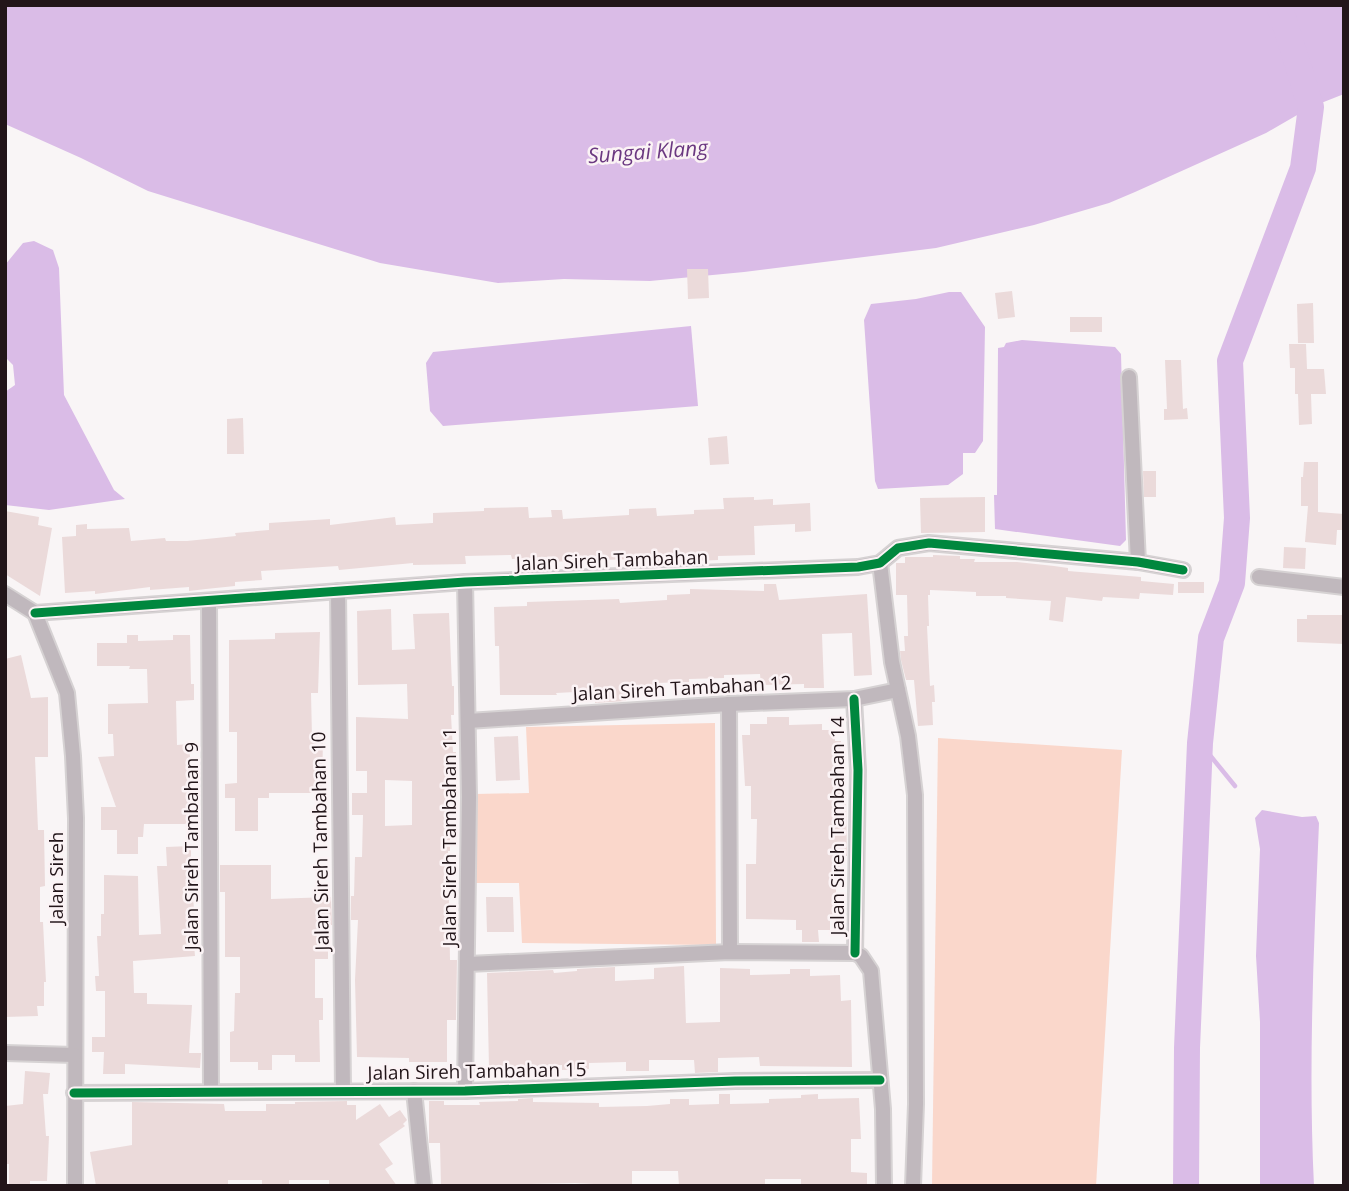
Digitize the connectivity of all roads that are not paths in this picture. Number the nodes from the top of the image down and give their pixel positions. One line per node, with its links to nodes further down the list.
1 (1129, 377): 2 (street)
2 (1138, 562): 3 (street, Jalan Sireh Tambahan); 4 (street, Jalan Sireh Tambahan)
3 (880, 563): 6 (street, Jalan Sireh Tambahan); 12 (street)
4 (1183, 570)
5 (1259, 577): 7 (street)
6 (465, 582): 8 (street, Jalan Sireh Tambahan); 15 (street, Jalan Sireh Tambahan 11)
7 (1344, 587)
8 (338, 591): 10 (street, Jalan Sireh Tambahan); 22 (street, Jalan Sireh Tambahan 10)
9 (5, 594): 11 (street)
10 (209, 601): 11 (street, Jalan Sireh Tambahan); 25 (street, Jalan Sireh Tambahan 9)
11 (35, 613): 20 (street, Jalan Sireh)
12 (898, 690): 13 (street, Jalan Sireh Tambahan 12); 30 (street)
13 (854, 699): 14 (street, Jalan Sireh Tambahan 12); 17 (street, Jalan Sireh Tambahan 14)
14 (729, 704): 15 (street, Jalan Sireh Tambahan 12); 16 (street)
15 (468, 721): 18 (street, Jalan Sireh Tambahan 11)
16 (730, 952): 17 (street, Jalan Sireh Tambahan 14); 18 (street, Jalan Sireh Tambahan 14)
17 (855, 953): 21 (street)
18 (468, 964): 24 (street, Jalan Sireh Tambahan 11)
19 (5, 1053): 20 (street)
20 (75, 1055): 26 (street, Jalan Sireh)
21 (880, 1080): 24 (street, Jalan Sireh Tambahan 15); 29 (street)
22 (343, 1091): 23 (street, Jalan Sireh Tambahan 15); 25 (street, Jalan Sireh Tambahan 15)
23 (414, 1091): 24 (street, Jalan Sireh Tambahan 15); 28 (street)
24 (466, 1091)
25 (211, 1092): 26 (street, Jalan Sireh Tambahan 15)
26 (74, 1093): 27 (street, Jalan Sireh)
27 (75, 1186)
28 (424, 1186)
29 (884, 1186)
30 (913, 1186)

